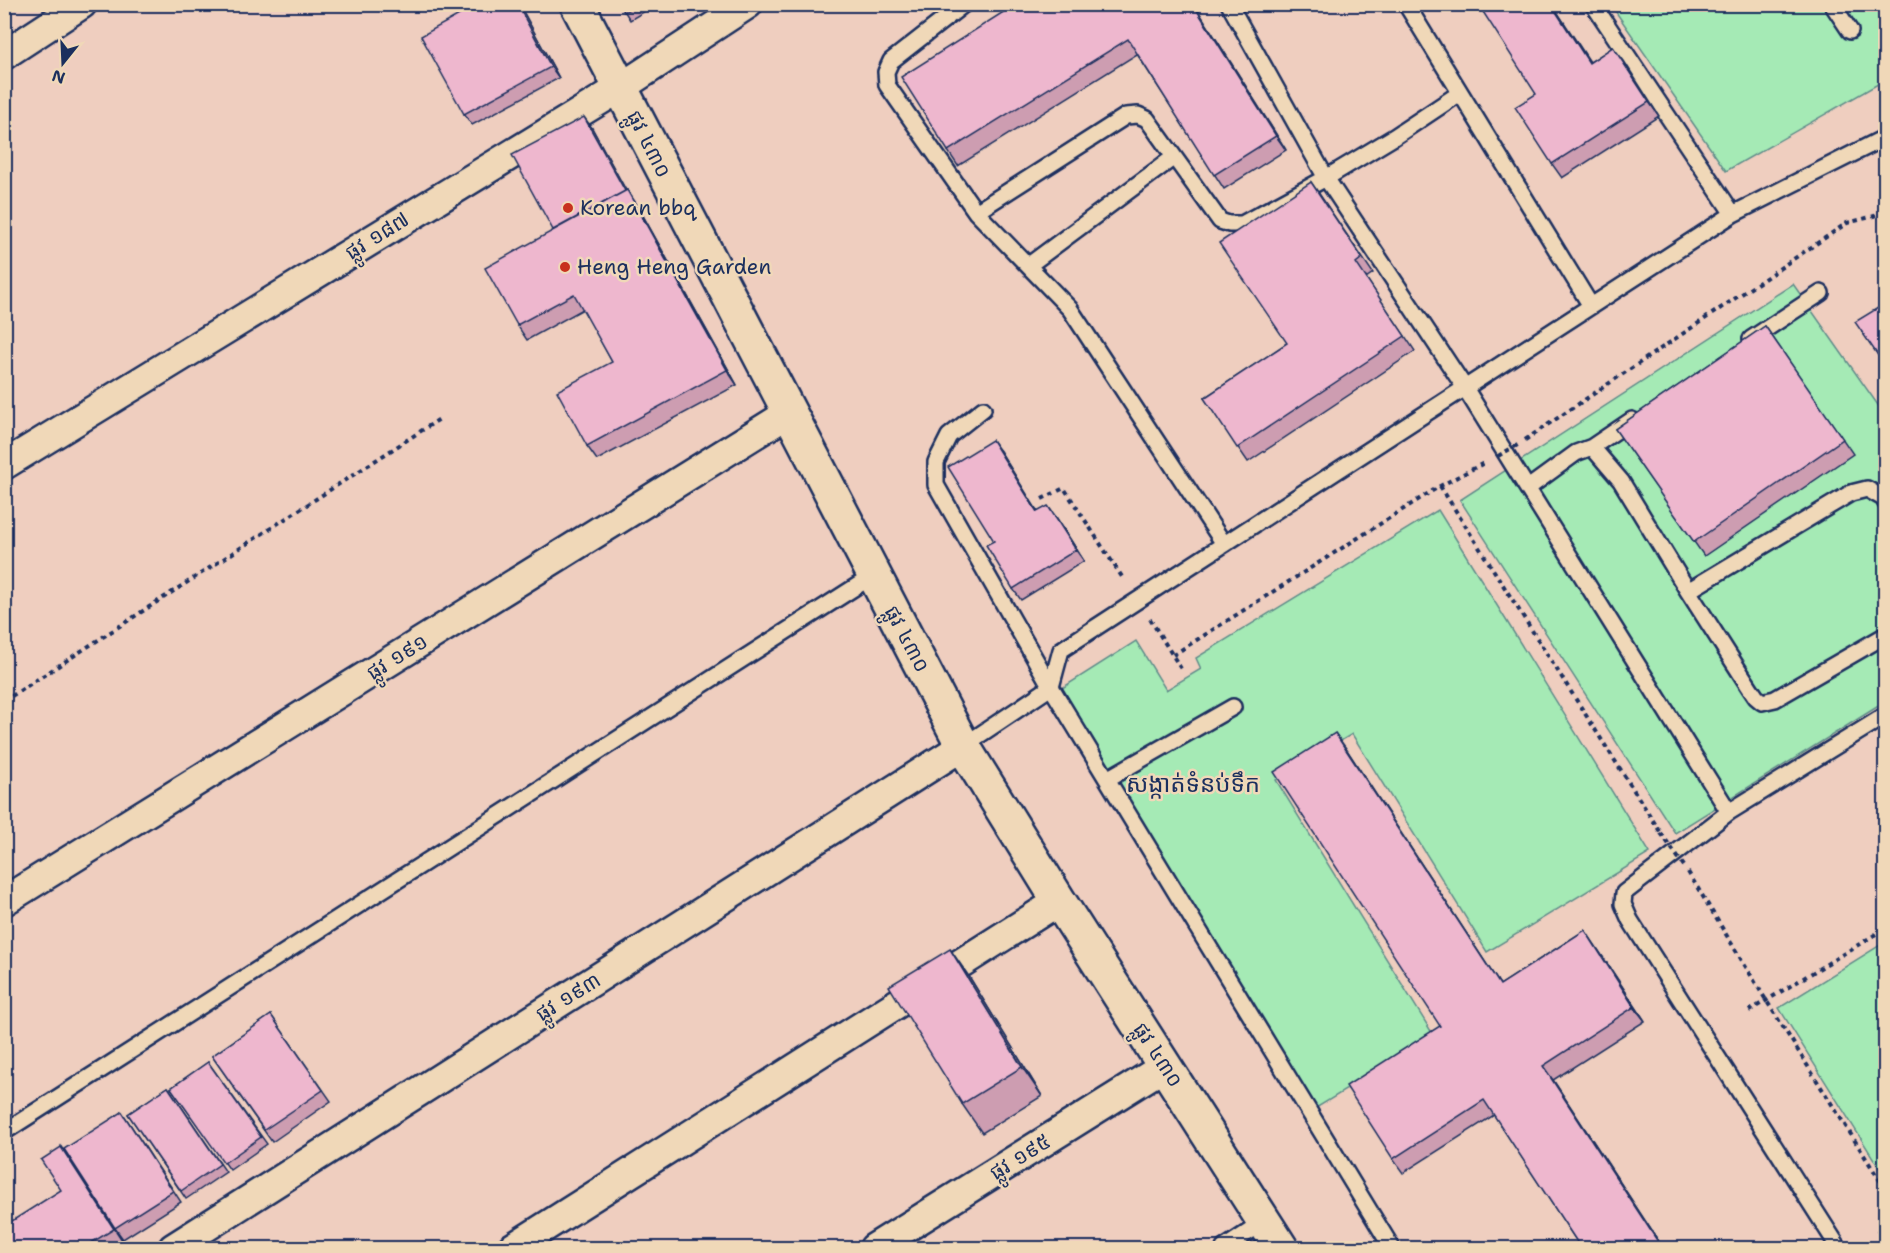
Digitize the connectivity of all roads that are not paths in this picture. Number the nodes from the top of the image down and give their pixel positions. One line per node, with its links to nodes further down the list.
1 (82, 4): 10 (street)
2 (577, 4): 11 (street, ផ្លូវ ៤៣០)
3 (748, 4): 11 (street, ផ្លូវ ១៨៧)
4 (964, 4): 16 (lane)
5 (1229, 4): 15 (lane)
6 (1406, 4): 12 (lane)
7 (1593, 4): 17 (lane)
8 (1832, 4): 9 (lane)
9 (1850, 32)
10 (4, 54)
11 (620, 88): 24 (street, ផ្លូវ ៤៣០); 27 (street, ផ្លូវ ១៨៧)
12 (1460, 93): 15 (lane); 20 (lane)
13 (1886, 137): 17 (lane)
14 (1174, 157): 15 (lane); 16 (lane); 18 (lane)
15 (1326, 178): 22 (lane)
16 (976, 212): 18 (lane)
17 (1733, 214): 20 (lane)
18 (1029, 265): 30 (lane)
19 (1821, 293): 21 (lane)
20 (1591, 306): 22 (lane)
21 (1735, 350)
22 (1465, 388): 28 (lane); 30 (lane)
23 (983, 409): 34 (lane)
24 (789, 413): 31 (street, ផ្លូវ ៤៣០); 40 (street, ផ្លូវ ១៩១)
25 (1640, 414): 26 (lane)
26 (1592, 447): 28 (lane); 32 (lane)
27 (4, 465)
28 (1528, 488): 39 (lane)
29 (1886, 503): 32 (lane)
30 (1224, 544): 34 (lane)
31 (874, 575): 37 (street, ផ្លូវ ៤៣០); 43 (lane)
32 (1688, 591): 33 (lane)
33 (1886, 635)
34 (1051, 687): 37 (lane); 38 (lane)
35 (1233, 707): 38 (lane)
36 (1886, 715): 39 (lane)
37 (963, 746): 41 (street, ផ្លូវ ៤៣០); 45 (street, ផ្លូវ ១៩៣)
38 (1107, 779): 49 (lane)
39 (1730, 812): 50 (lane)
40 (4, 901)
41 (1059, 902): 42 (street, ផ្លូវ ៤៣០); 46 (street)
42 (1165, 1066): 44 (street, ផ្លូវ ៤៣០); 47 (street, ផ្លូវ ១៩៥)
43 (4, 1132)
44 (1273, 1235): 48 (lane)
45 (173, 1248)
46 (512, 1248)
47 (874, 1248)
48 (1224, 1248)
49 (1392, 1248)
50 (1839, 1248)

